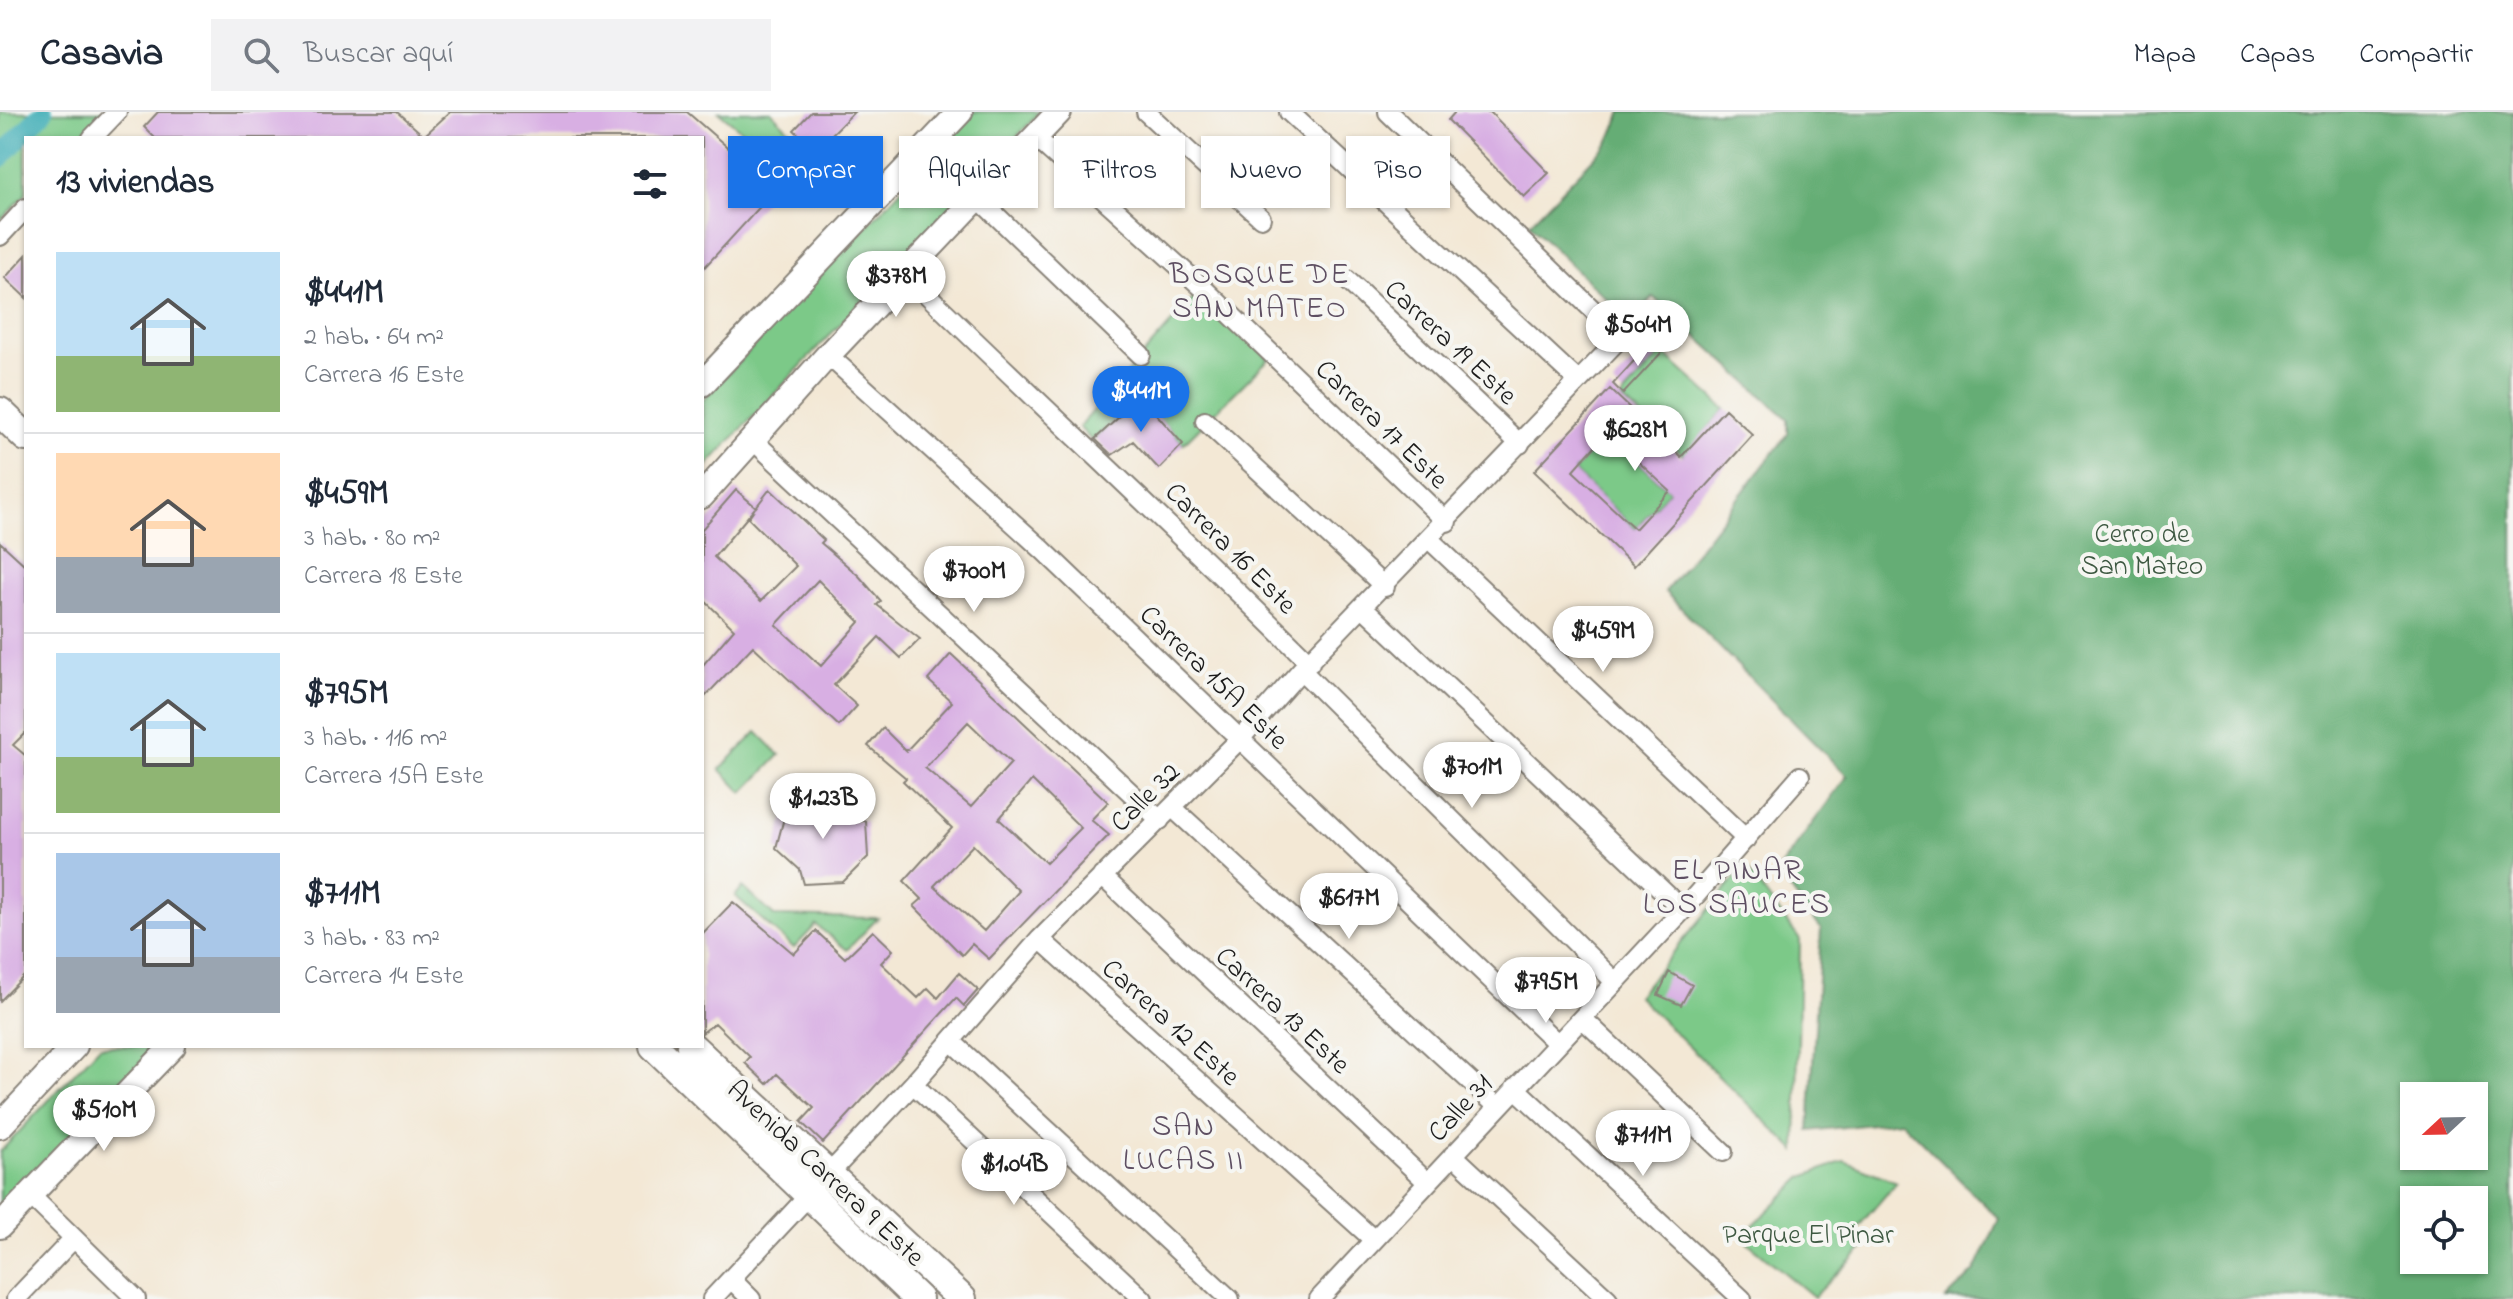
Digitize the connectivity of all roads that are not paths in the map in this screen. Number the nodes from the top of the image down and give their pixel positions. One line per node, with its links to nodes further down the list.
1 (117, 112): 7 (street)
2 (960, 112): 20 (street)
3 (1059, 112): 8 (street)
4 (1146, 112): 13 (street)
5 (1289, 112): 19 (street)
6 (1388, 112): 19 (street, Calle 32)
7 (94, 136)
8 (1036, 136)
9 (1038, 140): 27 (street, Carrera 17 Este)
10 (969, 208): 15 (street)
11 (988, 208): 18 (street)
12 (24, 210): 14 (street)
13 (1261, 218)
14 (0, 236)
15 (906, 274): 17 (street); 31 (street, Carrera 16 Este)
16 (1346, 279): 25 (street, Carrera 19 Este)
17 (828, 355): 24 (street); 32 (street, Carrera 15A Este)
18 (1141, 355)
19 (1578, 381): 25 (street, Calle 32)
20 (704, 382)
21 (0, 412): 23 (main road)
22 (1205, 421): 29 (street)
23 (24, 435)
24 (755, 442): 26 (street); 34 (street)
25 (1520, 444): 27 (street, Calle 32)
26 (704, 494)
27 (1447, 522): 28 (street, Calle 32)
28 (1430, 540): 29 (street, Calle 32); 35 (street)
29 (1385, 587): 30 (street, Calle 32)
30 (1364, 608): 31 (street, Calle 32); 37 (street)
31 (1305, 666): 32 (street, Calle 32); 39 (street, Carrera 16 Este)
32 (1240, 739): 34 (street, Calle 32); 42 (street, Carrera 15A Este)
33 (1800, 776): 35 (street, Calle 31)
34 (1166, 814): 36 (street, Calle 32); 49 (street)
35 (1746, 839): 37 (street, Calle 31)
36 (1102, 876): 38 (street, Calle 32); 54 (street, Carrera 13 Este)
37 (1683, 910): 39 (street, Calle 31)
38 (1040, 939): 41 (street, Calle 32); 59 (street, Carrera 12 Este)
39 (1614, 981): 40 (street, Calle 31)
40 (1582, 1018): 42 (street, Calle 31); 51 (street)
41 (951, 1041): 47 (street, Calle 32); 68 (street)
42 (1557, 1043): 48 (street, Calle 31)
43 (73, 1048): 50 (street)
44 (171, 1048): 55 (street)
45 (656, 1048): 56 (main road, Avenida Carrera 9 Este)
46 (693, 1048): 53 (main road, Avenida Carrera 9 Este)
47 (913, 1084): 53 (street, Calle 32); 67 (street)
48 (1515, 1088): 49 (street, Calle 31); 71 (street)
49 (1497, 1106): 52 (street, Calle 31)
50 (0, 1126)
51 (1723, 1152)
52 (1453, 1155): 54 (street, Calle 31); 70 (street)
53 (830, 1174): 56 (street, Calle 32); 66 (main road, Avenida Carrera 9 Este)
54 (1427, 1182): 59 (street, Calle 31)
55 (30, 1195): 57 (street); 58 (street)
56 (810, 1196): 60 (street, Calle 32); 65 (main road, Avenida Carrera 9 Este)
57 (0, 1226)
58 (74, 1238): 61 (street); 62 (street)
59 (1374, 1240): 69 (street, Calle 31)
60 (731, 1279): 63 (street, Calle 32); 64 (street)
61 (16, 1299)
62 (136, 1299)
63 (712, 1299)
64 (751, 1299)
65 (918, 1299)
66 (962, 1299)
67 (1143, 1299)
68 (1230, 1299)
69 (1319, 1299)
70 (1608, 1299)
71 (1742, 1299)

